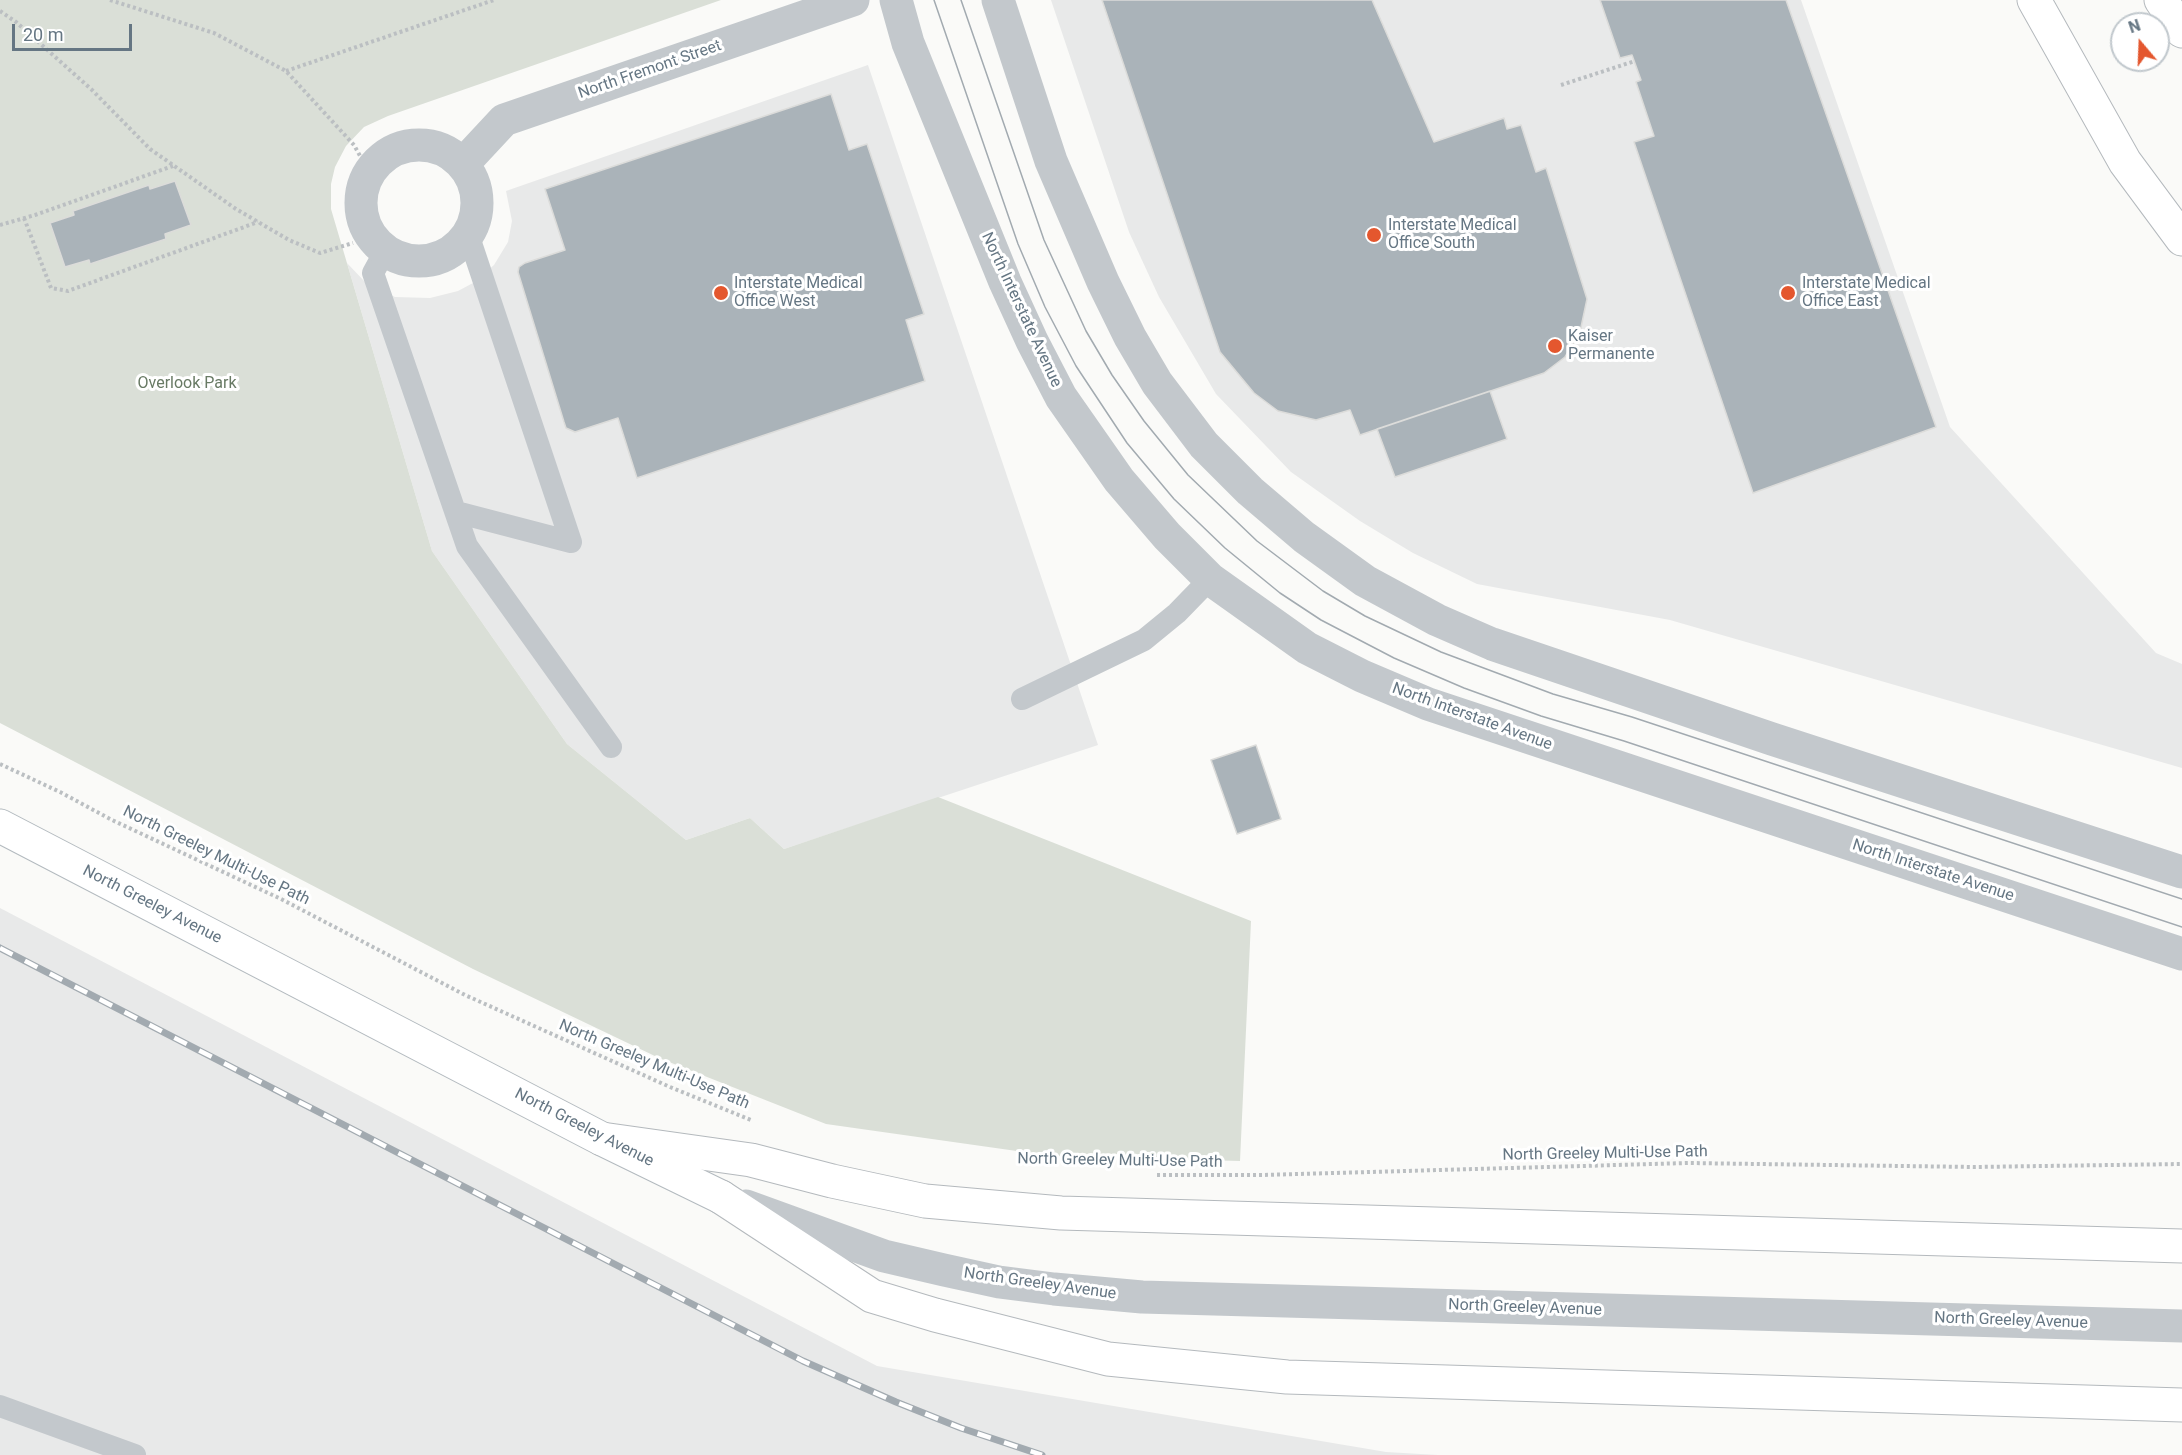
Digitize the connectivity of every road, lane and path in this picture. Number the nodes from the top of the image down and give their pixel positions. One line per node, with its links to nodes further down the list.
1 (110, 0): 11 (path)
2 (494, 0): 11 (path)
3 (853, 0): 13 (street, North Fremont Street)
4 (896, 0): 23 (street, North Interstate Avenue)
5 (998, 0): 28 (street)
6 (2034, 0): 20 (main road)
7 (2161, 0): 9 (main road)
8 (0, 11): 14 (path)
9 (2182, 31)
10 (1635, 61): 12 (path)
11 (286, 71): 15 (path)
12 (1561, 86)
13 (463, 164): 15 (street); 19 (street)
14 (174, 165): 16 (path); 17 (path)
15 (369, 172): 21 (street)
16 (24, 218): 17 (path); 18 (path)
17 (258, 222): 21 (path)
18 (0, 225)
19 (468, 234): 21 (street); 22 (lane)
20 (2182, 239)
21 (378, 243): 22 (lane)
22 (456, 512): 25 (lane)
23 (1210, 579): 24 (lane); 29 (street, North Interstate Avenue)
24 (1022, 699)
25 (611, 747)
26 (0, 764): 30 (path, North Greeley Multi-Use Path)
27 (0, 826): 31 (main road, North Greeley Avenue)
28 (2182, 872)
29 (2182, 954)
30 (756, 1122)
31 (602, 1139): 34 (main road, North Greeley Avenue); 35 (main road)
32 (2182, 1164): 33 (path, North Greeley Multi-Use Path)
33 (1150, 1175)
34 (722, 1197): 36 (street, North Greeley Avenue); 37 (main road)
35 (2182, 1245)
36 (2182, 1326)
37 (2182, 1405)
38 (0, 1406): 39 (lane)
39 (135, 1455)

